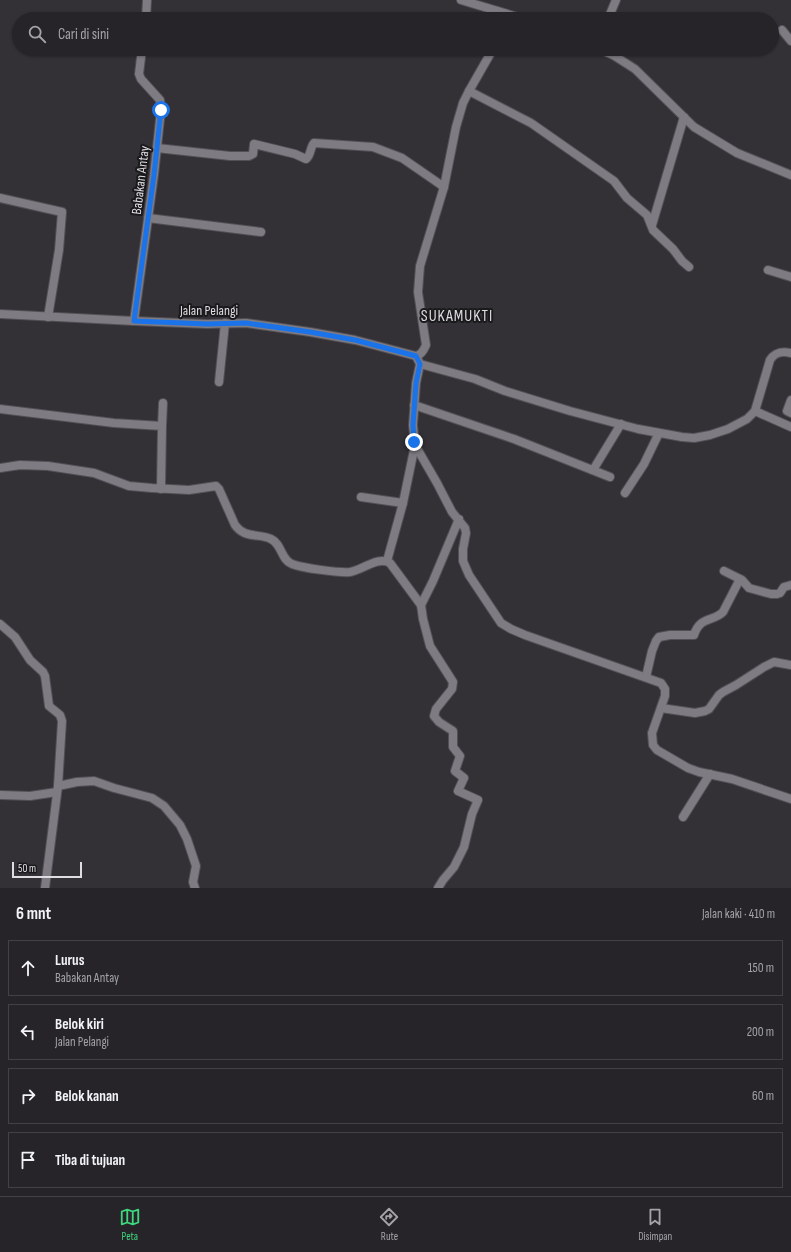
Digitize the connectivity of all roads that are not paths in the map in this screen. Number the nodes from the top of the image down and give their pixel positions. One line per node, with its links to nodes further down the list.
1 (147, 0): 4 (street)
2 (461, 0): 5 (street)
3 (616, 0): 6 (street)
4 (146, 12)
5 (496, 12)
6 (611, 12)
7 (782, 30): 8 (street)
8 (791, 41)
9 (141, 56): 14 (street, Babakan Antay)
10 (489, 56): 12 (street)
11 (615, 56): 13 (street)
12 (469, 91): 16 (street); 19 (street)
13 (684, 118): 15 (street); 19 (street)
14 (157, 148): 16 (street); 18 (street, Babakan Antay)
15 (791, 175)
16 (444, 188): 29 (street)
17 (0, 198): 25 (street)
18 (148, 218): 20 (street); 26 (street, Babakan Antay)
19 (652, 226): 21 (street)
20 (261, 232)
21 (689, 267)
22 (768, 270): 23 (street)
23 (791, 277)
24 (0, 314): 25 (street, Jalan Pelangi)
25 (48, 317): 26 (street, Jalan Pelangi)
26 (134, 321): 27 (street, Jalan Pelangi)
27 (225, 323): 29 (street, Jalan Pelangi); 31 (street)
28 (791, 353): 36 (street)
29 (416, 356): 30 (street)
30 (420, 364): 34 (street); 38 (street)
31 (219, 382)
32 (791, 400): 37 (street)
33 (163, 403): 39 (street)
34 (414, 405): 42 (street); 44 (street)
35 (0, 409): 39 (street)
36 (755, 411): 40 (street); 41 (street)
37 (791, 413)
38 (621, 424): 41 (street); 44 (street)
39 (162, 426): 46 (street)
40 (791, 427)
41 (660, 433): 47 (street)
42 (414, 445): 49 (street); 50 (street)
43 (0, 468): 46 (street)
44 (592, 470): 45 (street)
45 (610, 477)
46 (161, 489): 51 (street)
47 (625, 493)
48 (360, 497): 49 (street)
49 (403, 503): 51 (street)
50 (459, 519): 55 (street); 58 (street)
51 (387, 561): 55 (street)
52 (724, 571): 53 (street)
53 (740, 579): 54 (street); 58 (street)
54 (791, 585)
55 (421, 605): 67 (street)
56 (0, 624): 61 (street)
57 (791, 665): 59 (street)
58 (646, 678): 59 (street)
59 (661, 708): 60 (street)
60 (710, 774): 63 (street); 64 (street)
61 (58, 789): 62 (street); 65 (street); 66 (street)
62 (0, 795)
63 (791, 799)
64 (683, 817)
65 (45, 888)
66 (194, 888)
67 (438, 888)

